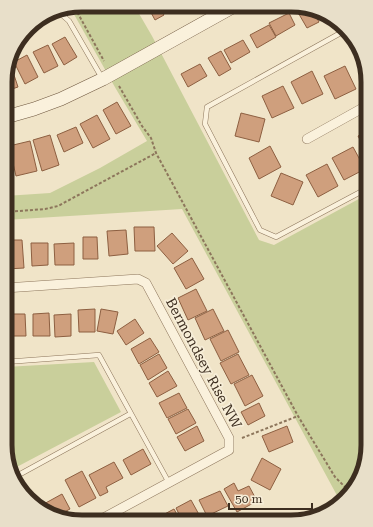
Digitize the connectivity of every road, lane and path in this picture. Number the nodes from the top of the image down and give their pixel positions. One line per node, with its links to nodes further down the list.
1 (77, 12): 5 (path)
2 (225, 12): 6 (street)
3 (62, 15): 6 (lane)
4 (341, 33): 12 (lane)
5 (104, 61)
6 (103, 79): 9 (street)
7 (119, 86): 11 (path)
8 (361, 109): 10 (street)
9 (12, 115)
10 (307, 139)
11 (156, 153): 13 (path); 17 (path)
12 (361, 192)
13 (12, 211)
14 (12, 288): 20 (street, Bermondsey Rise NW)
15 (12, 361): 16 (lane)
16 (130, 414): 19 (lane); 20 (lane)
17 (298, 416): 18 (path); 21 (path)
18 (242, 438)
19 (19, 475)
20 (169, 483): 22 (street, Bermondsey Rise NW)
21 (346, 488)
22 (109, 515)

